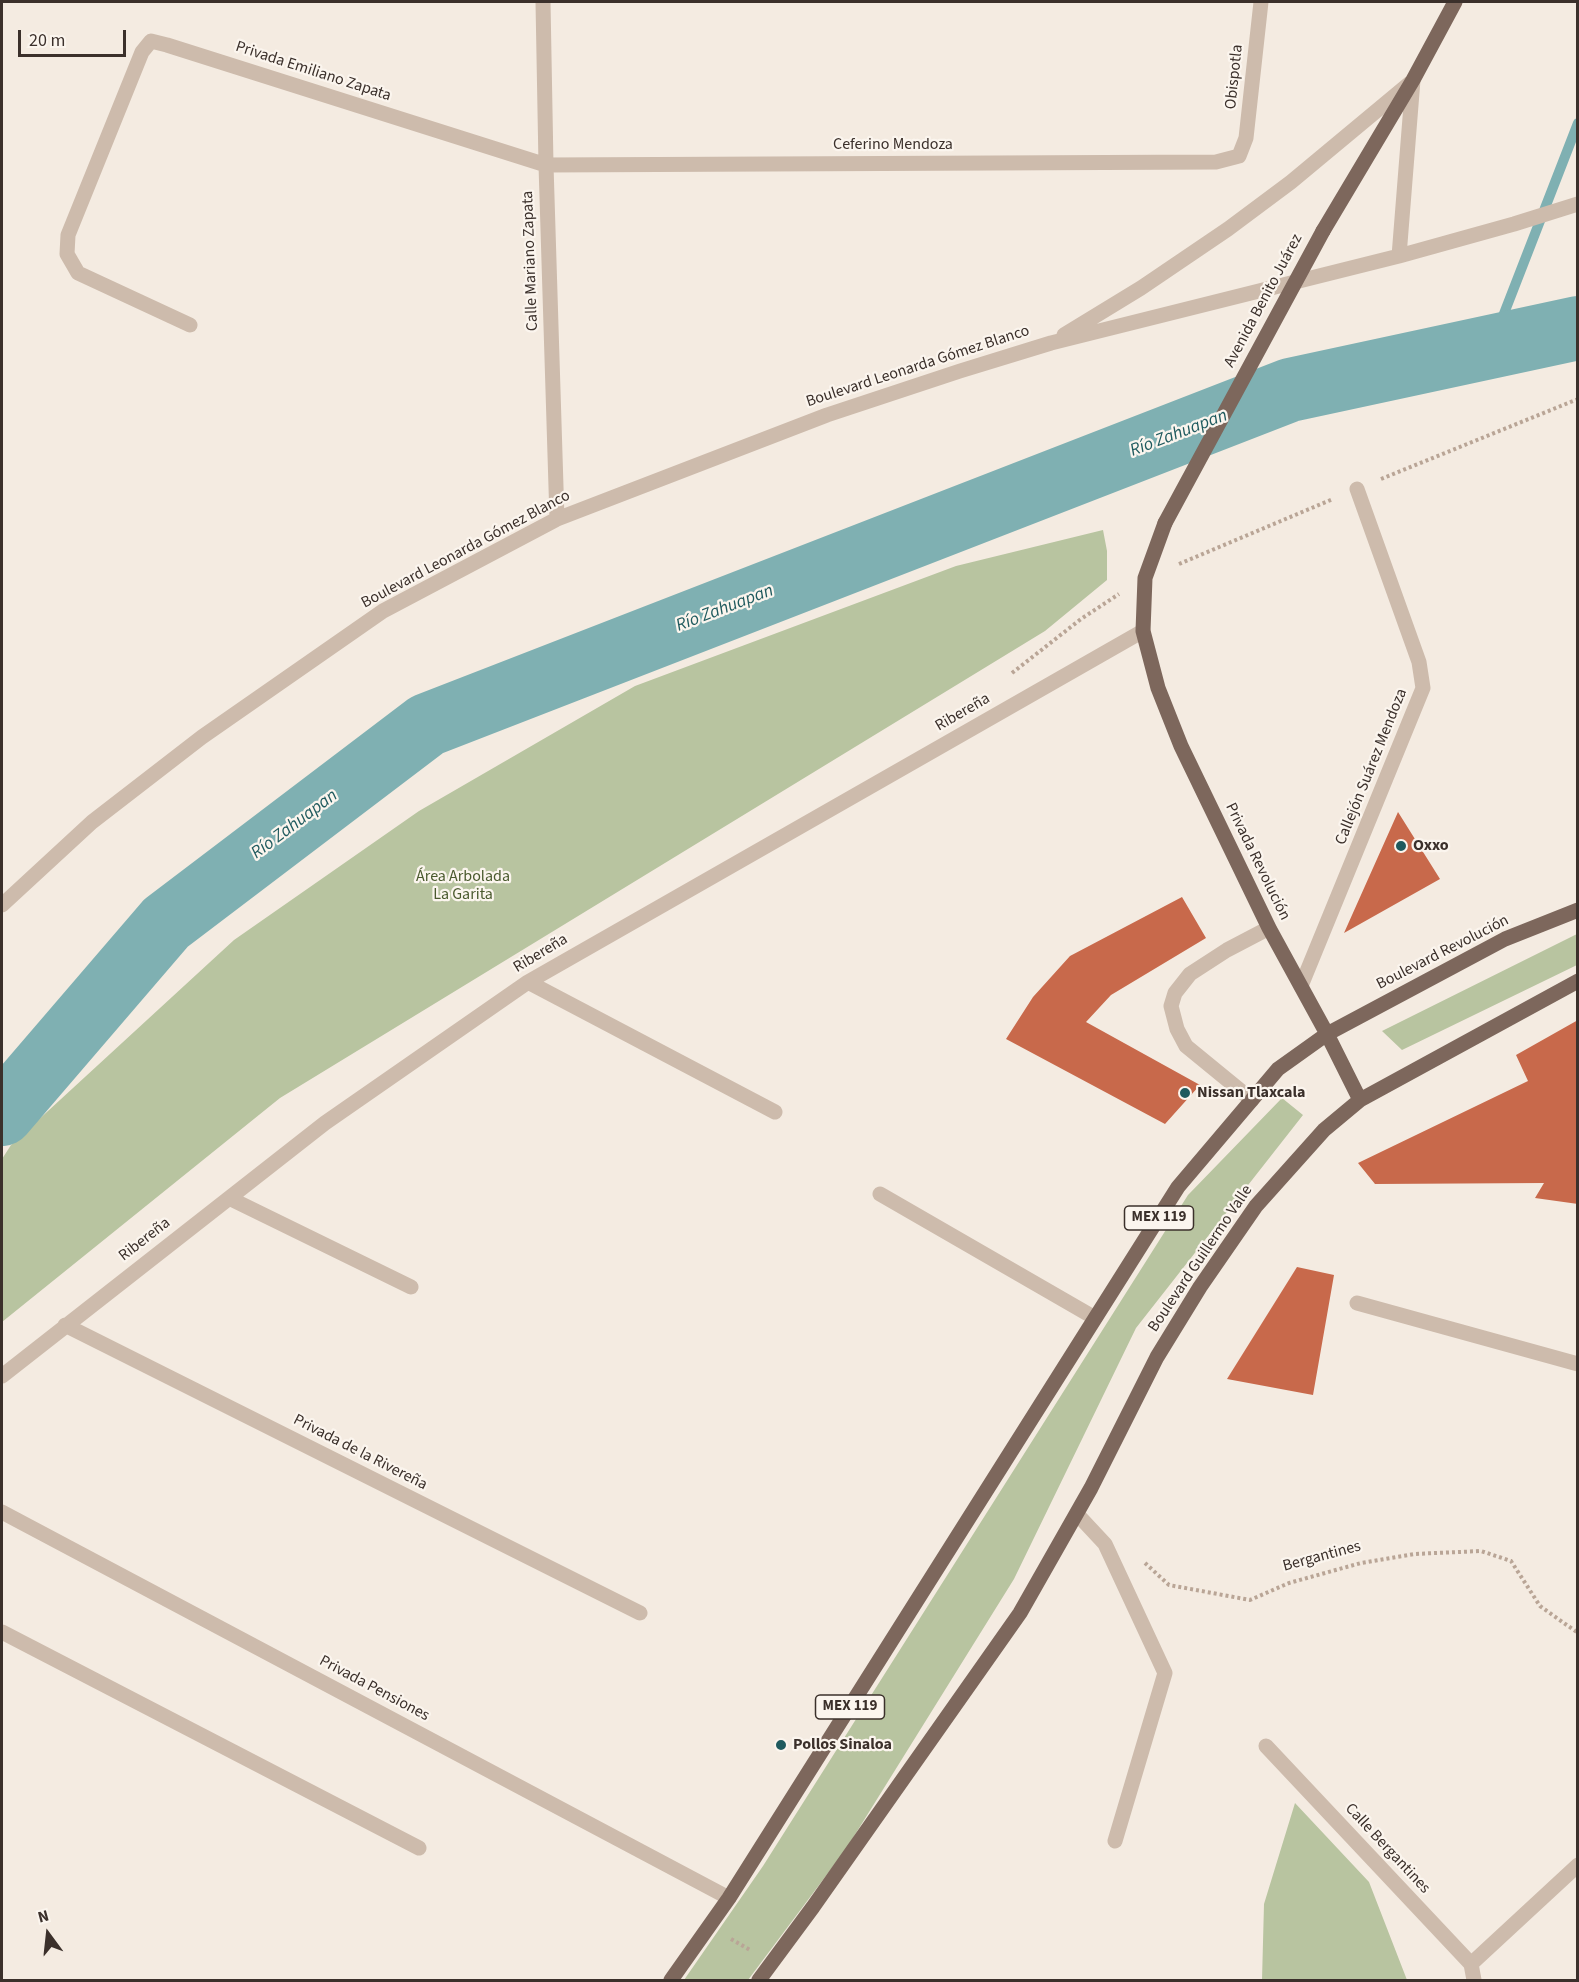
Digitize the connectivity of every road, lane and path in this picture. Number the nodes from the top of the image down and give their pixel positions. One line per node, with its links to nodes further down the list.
1 (543, 2): 6 (street, Calle Mariano Zapata)
2 (1261, 2): 5 (street, Obispotla)
3 (1455, 2): 4 (main road, Avenida Benito Juárez)
4 (1413, 80): 8 (street); 10 (street); 13 (main road, Avenida Benito Juárez, bridge)
5 (1239, 156): 6 (street, Ceferino Mendoza)
6 (546, 165): 9 (street, Privada Emiliano Zapata); 12 (street, Calle Mariano Zapata)
7 (1578, 204): 8 (street)
8 (1399, 256): 10 (street)
9 (190, 325)
10 (1051, 343): 12 (street, Boulevard Leonarda Gómez Blanco)
11 (1357, 489): 19 (street, Callejón Suárez Mendoza)
12 (557, 519): 14 (street, Boulevard Leonarda Gómez Blanco)
13 (1143, 631): 16 (main road, Privada Revolución); 18 (street, Ribereña)
14 (2, 905)
15 (1578, 910): 20 (main road, Boulevard Revolución / MEX 119)
16 (1269, 928): 19 (main road, Privada Revolución); 21 (street)
17 (1578, 981): 22 (main road)
18 (528, 982): 23 (street); 25 (street, Ribereña)
19 (1301, 987): 20 (main road, Privada Revolución)
20 (1328, 1034): 21 (main road, MEX 119); 22 (main road, Privada Revolución)
21 (1252, 1100): 28 (main road, MEX 119)
22 (1360, 1100): 33 (main road, Boulevard Guillermo Valle)
23 (775, 1112)
24 (880, 1194): 28 (street)
25 (229, 1198): 26 (street); 29 (street, Ribereña)
26 (411, 1287)
27 (1357, 1303): 30 (street)
28 (1095, 1318): 42 (main road, MEX 119)
29 (65, 1325): 31 (street, Ribereña); 35 (street, Privada de la Rivereña)
30 (1578, 1364)
31 (2, 1376)
32 (2, 1512): 42 (street, Privada Pensiones)
33 (1077, 1514): 39 (street); 44 (main road, Boulevard Guillermo Valle)
34 (1138, 1557): 37 (path, Bergantines)
35 (640, 1613)
36 (2, 1632): 40 (street)
37 (1578, 1633)
38 (1266, 1746): 45 (street, Calle Bergantines)
39 (1115, 1841)
40 (419, 1848)
41 (1578, 1865): 45 (street)
42 (729, 1898): 43 (main road, MEX 119)
43 (709, 1927): 44 (path); 46 (main road, MEX 119)
44 (773, 1962): 47 (main road, Boulevard Guillermo Valle)
45 (1471, 1964): 48 (street)
46 (671, 1980)
47 (759, 1980)
48 (1474, 1980)

